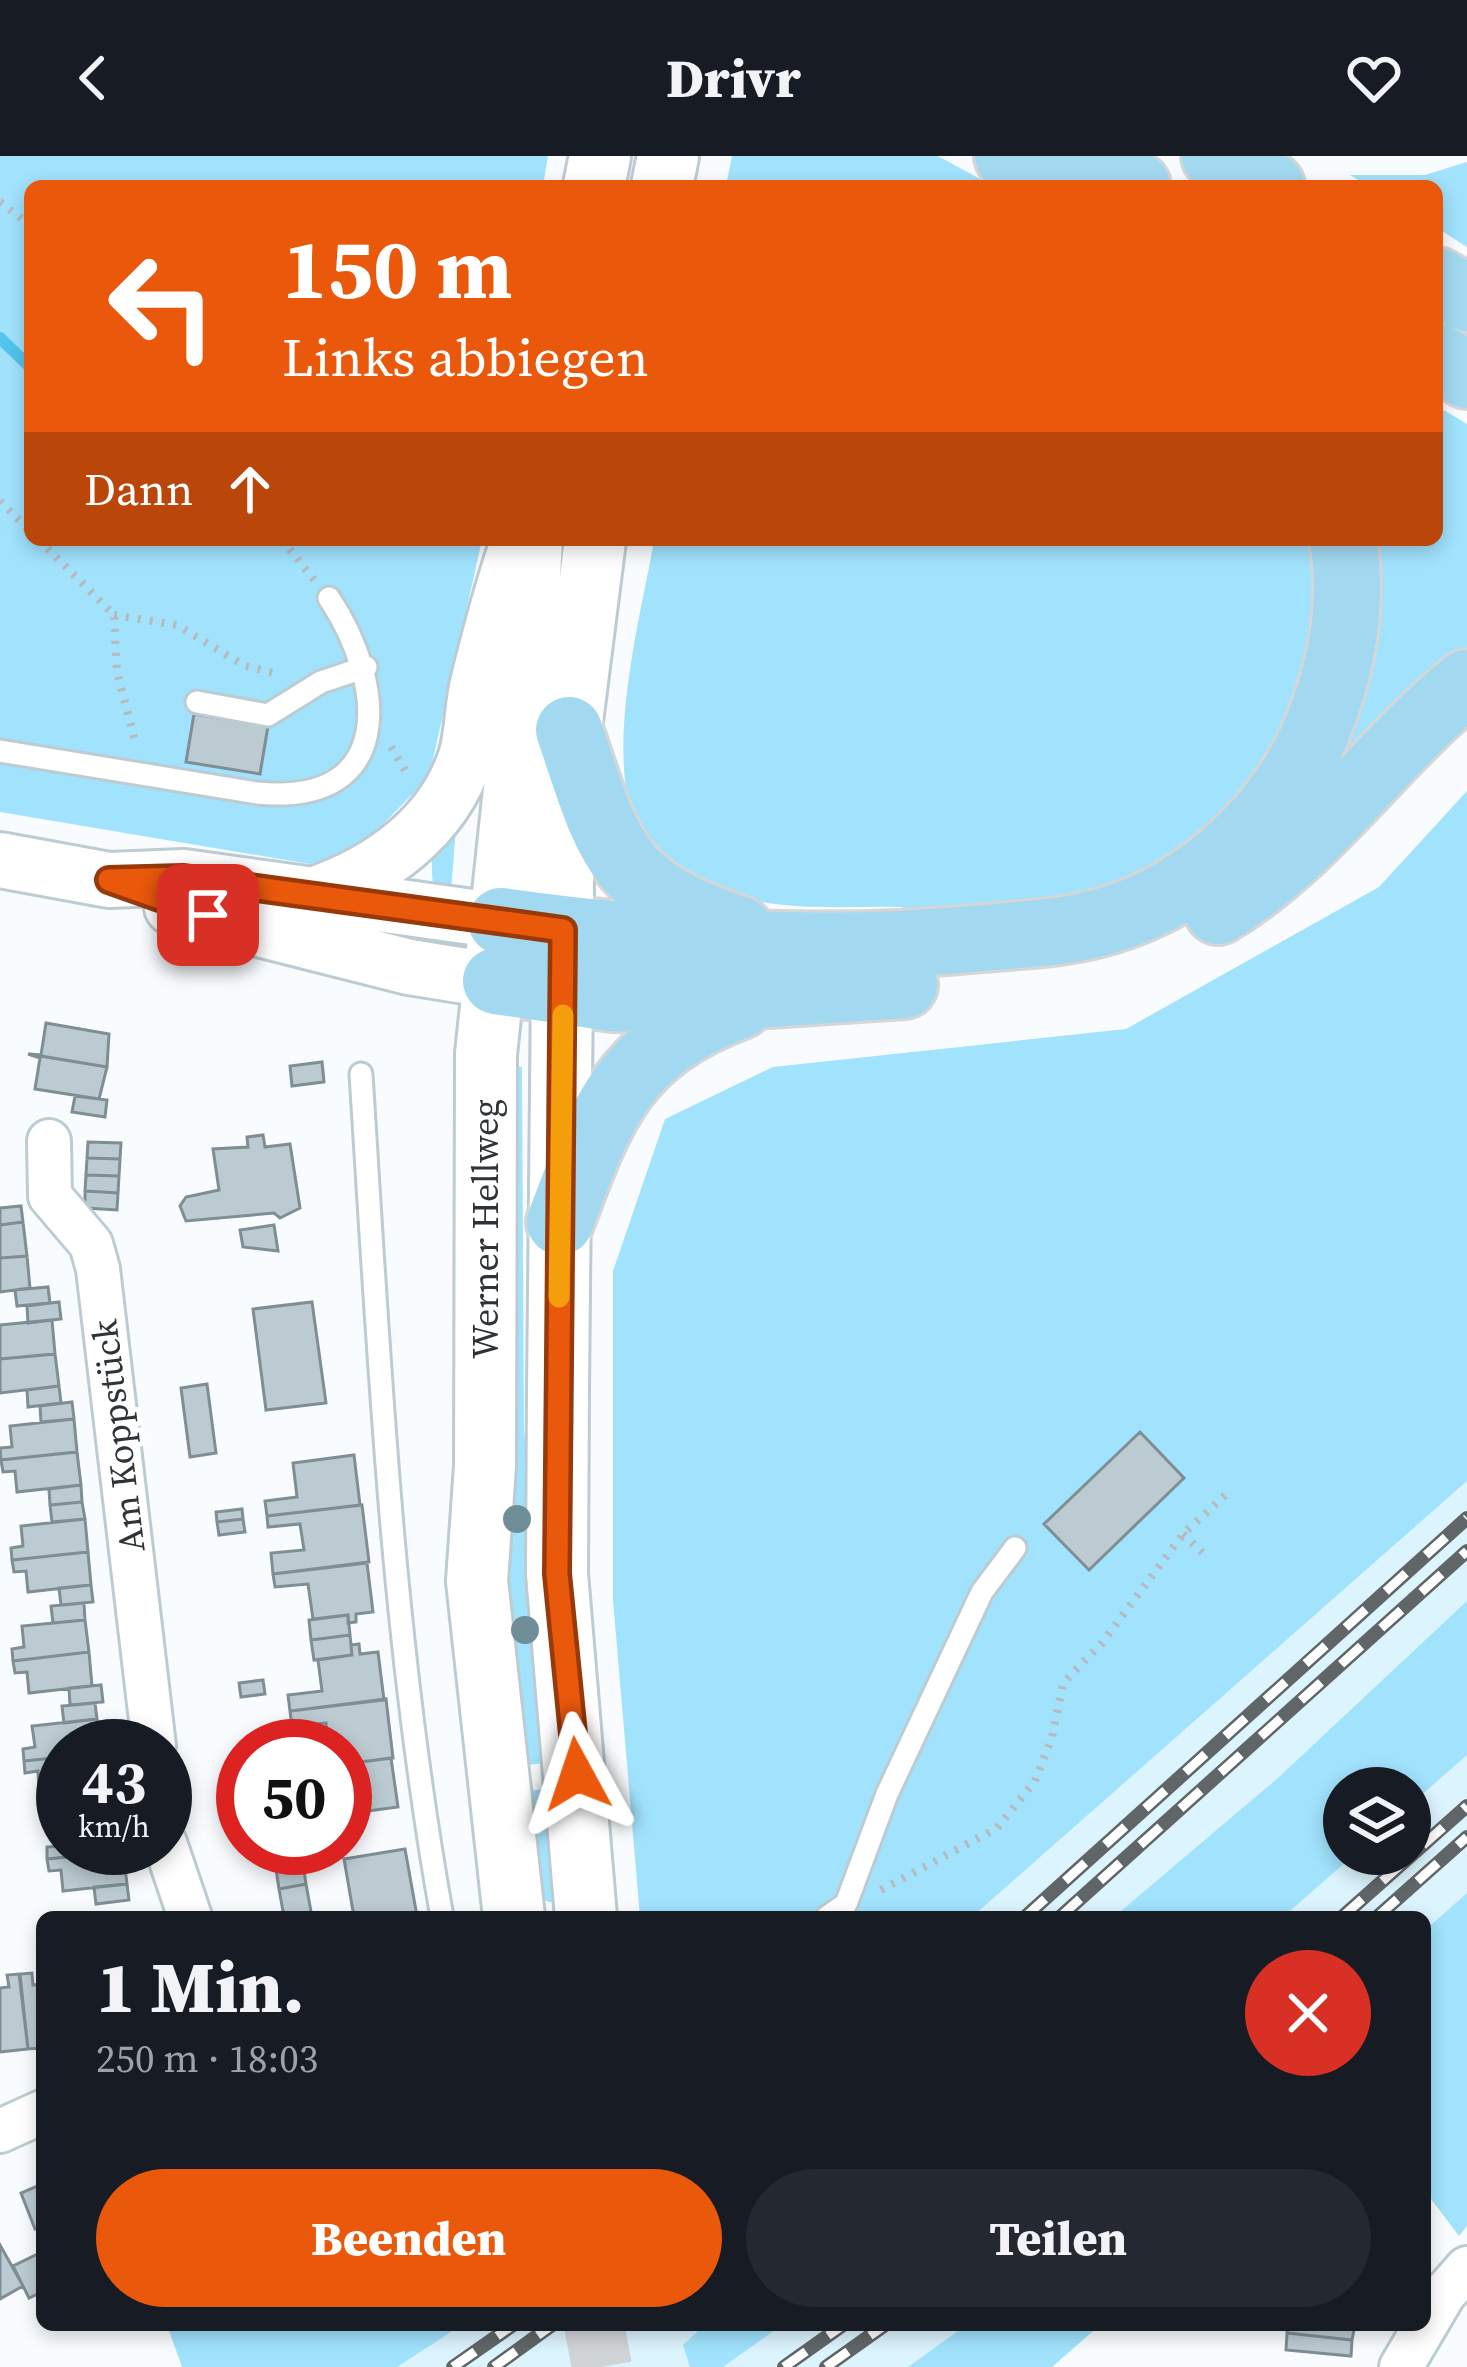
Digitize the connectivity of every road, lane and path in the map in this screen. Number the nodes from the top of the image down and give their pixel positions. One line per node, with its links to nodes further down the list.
1 (1008, 156): 4 (highway)
2 (1078, 156): 5 (highway)
3 (1215, 156): 6 (highway)
4 (1049, 180)
5 (1125, 180)
6 (1260, 180)
7 (0, 202): 8 (path)
8 (24, 220)
9 (0, 501): 10 (path)
10 (24, 525)
11 (45, 546): 18 (path)
12 (287, 546): 17 (path)
13 (517, 546): 28 (street)
14 (532, 546): 29 (main road, Werner Hellweg)
15 (594, 546): 23 (main road, Werner Hellweg)
16 (1343, 546): 30 (highway)
17 (329, 598): 19 (lane)
18 (114, 615): 20 (path); 25 (path)
19 (365, 667): 20 (lane); 25 (lane)
20 (321, 682): 22 (lane)
21 (1467, 683): 30 (highway)
22 (197, 702)
23 (569, 730): 29 (main road, Werner Hellweg); 30 (highway)
24 (0, 751): 25 (lane)
25 (145, 775)
26 (0, 860): 27 (street)
27 (109, 880): 28 (street); 29 (street)
28 (313, 895): 29 (street)
29 (531, 956): 30 (highway); 33 (main road, Werner Hellweg); 43 (main road, Werner Hellweg)
30 (772, 971): 33 (highway)
31 (361, 1074): 42 (lane)
32 (49, 1141): 38 (street, Am Koppstück)
33 (560, 1222): 44 (main road, Werner Hellweg)
34 (1231, 1490): 35 (path)
35 (1183, 1534): 37 (path); 40 (path)
36 (1015, 1548): 40 (lane)
37 (1205, 1555)
38 (151, 1719)
39 (176, 1875): 41 (street)
40 (846, 1904): 45 (lane)
41 (188, 1911)
42 (441, 1911)
43 (513, 1911)
44 (585, 1911)
45 (836, 1911)
46 (36, 2115): 47 (street)
47 (0, 2132)
48 (1467, 2268): 49 (street)
49 (1431, 2316)
50 (1422, 2331): 51 (street)
51 (1401, 2367)

